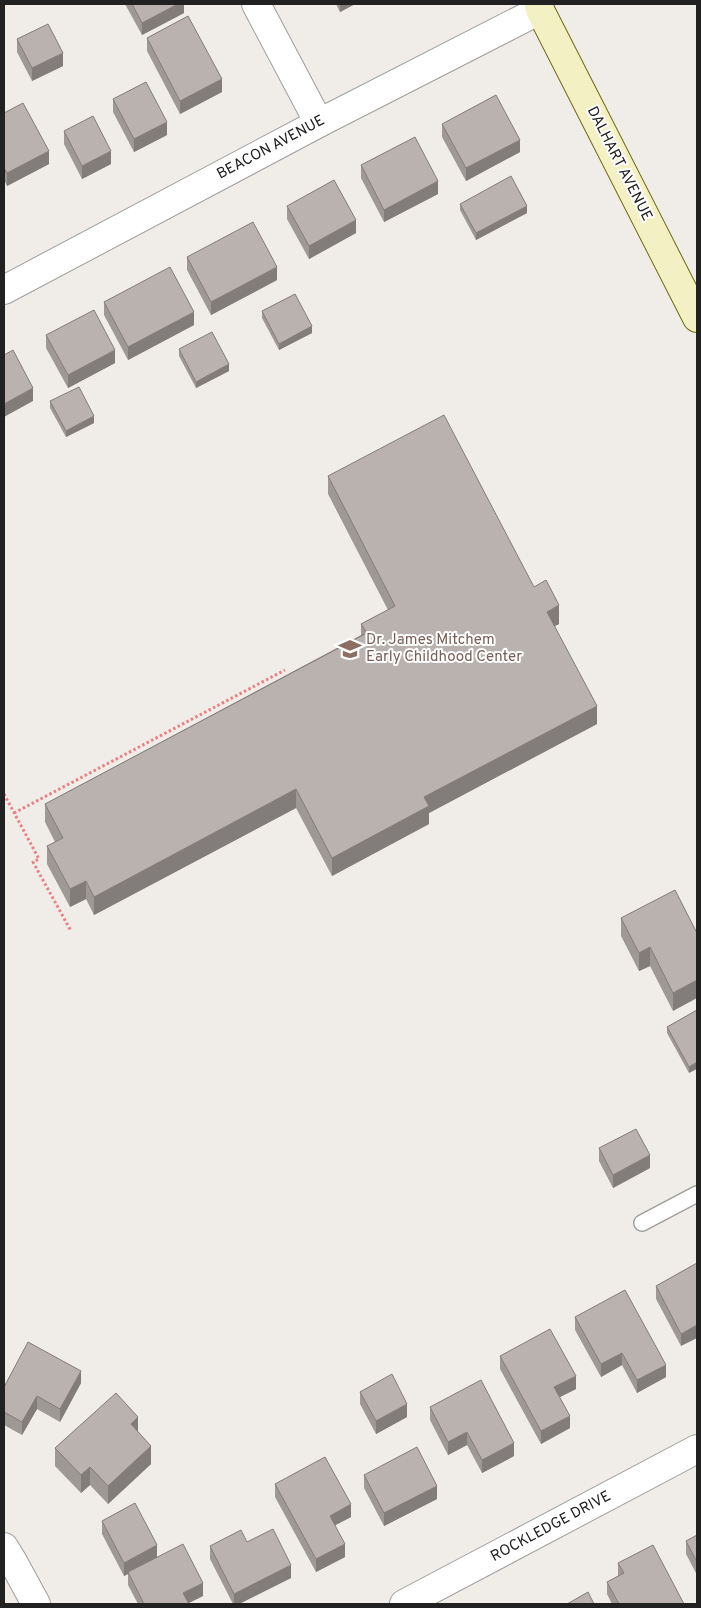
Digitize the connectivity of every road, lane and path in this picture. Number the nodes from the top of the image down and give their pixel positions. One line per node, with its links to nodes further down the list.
1 (256, 4): 3 (street)
2 (538, 6): 3 (street, BEACON AVENUE); 5 (main road, DALHART AVENUE)
3 (319, 123): 4 (street, BEACON AVENUE)
4 (4, 290)
5 (697, 318)
6 (285, 670): 8 (path)
7 (4, 794): 8 (path)
8 (14, 813): 9 (path)
9 (71, 931)
10 (697, 1194): 11 (lane)
11 (642, 1223)
12 (697, 1449): 15 (street, ROCKLEDGE DRIVE)
13 (4, 1547): 14 (street)
14 (36, 1604)
15 (404, 1604)

